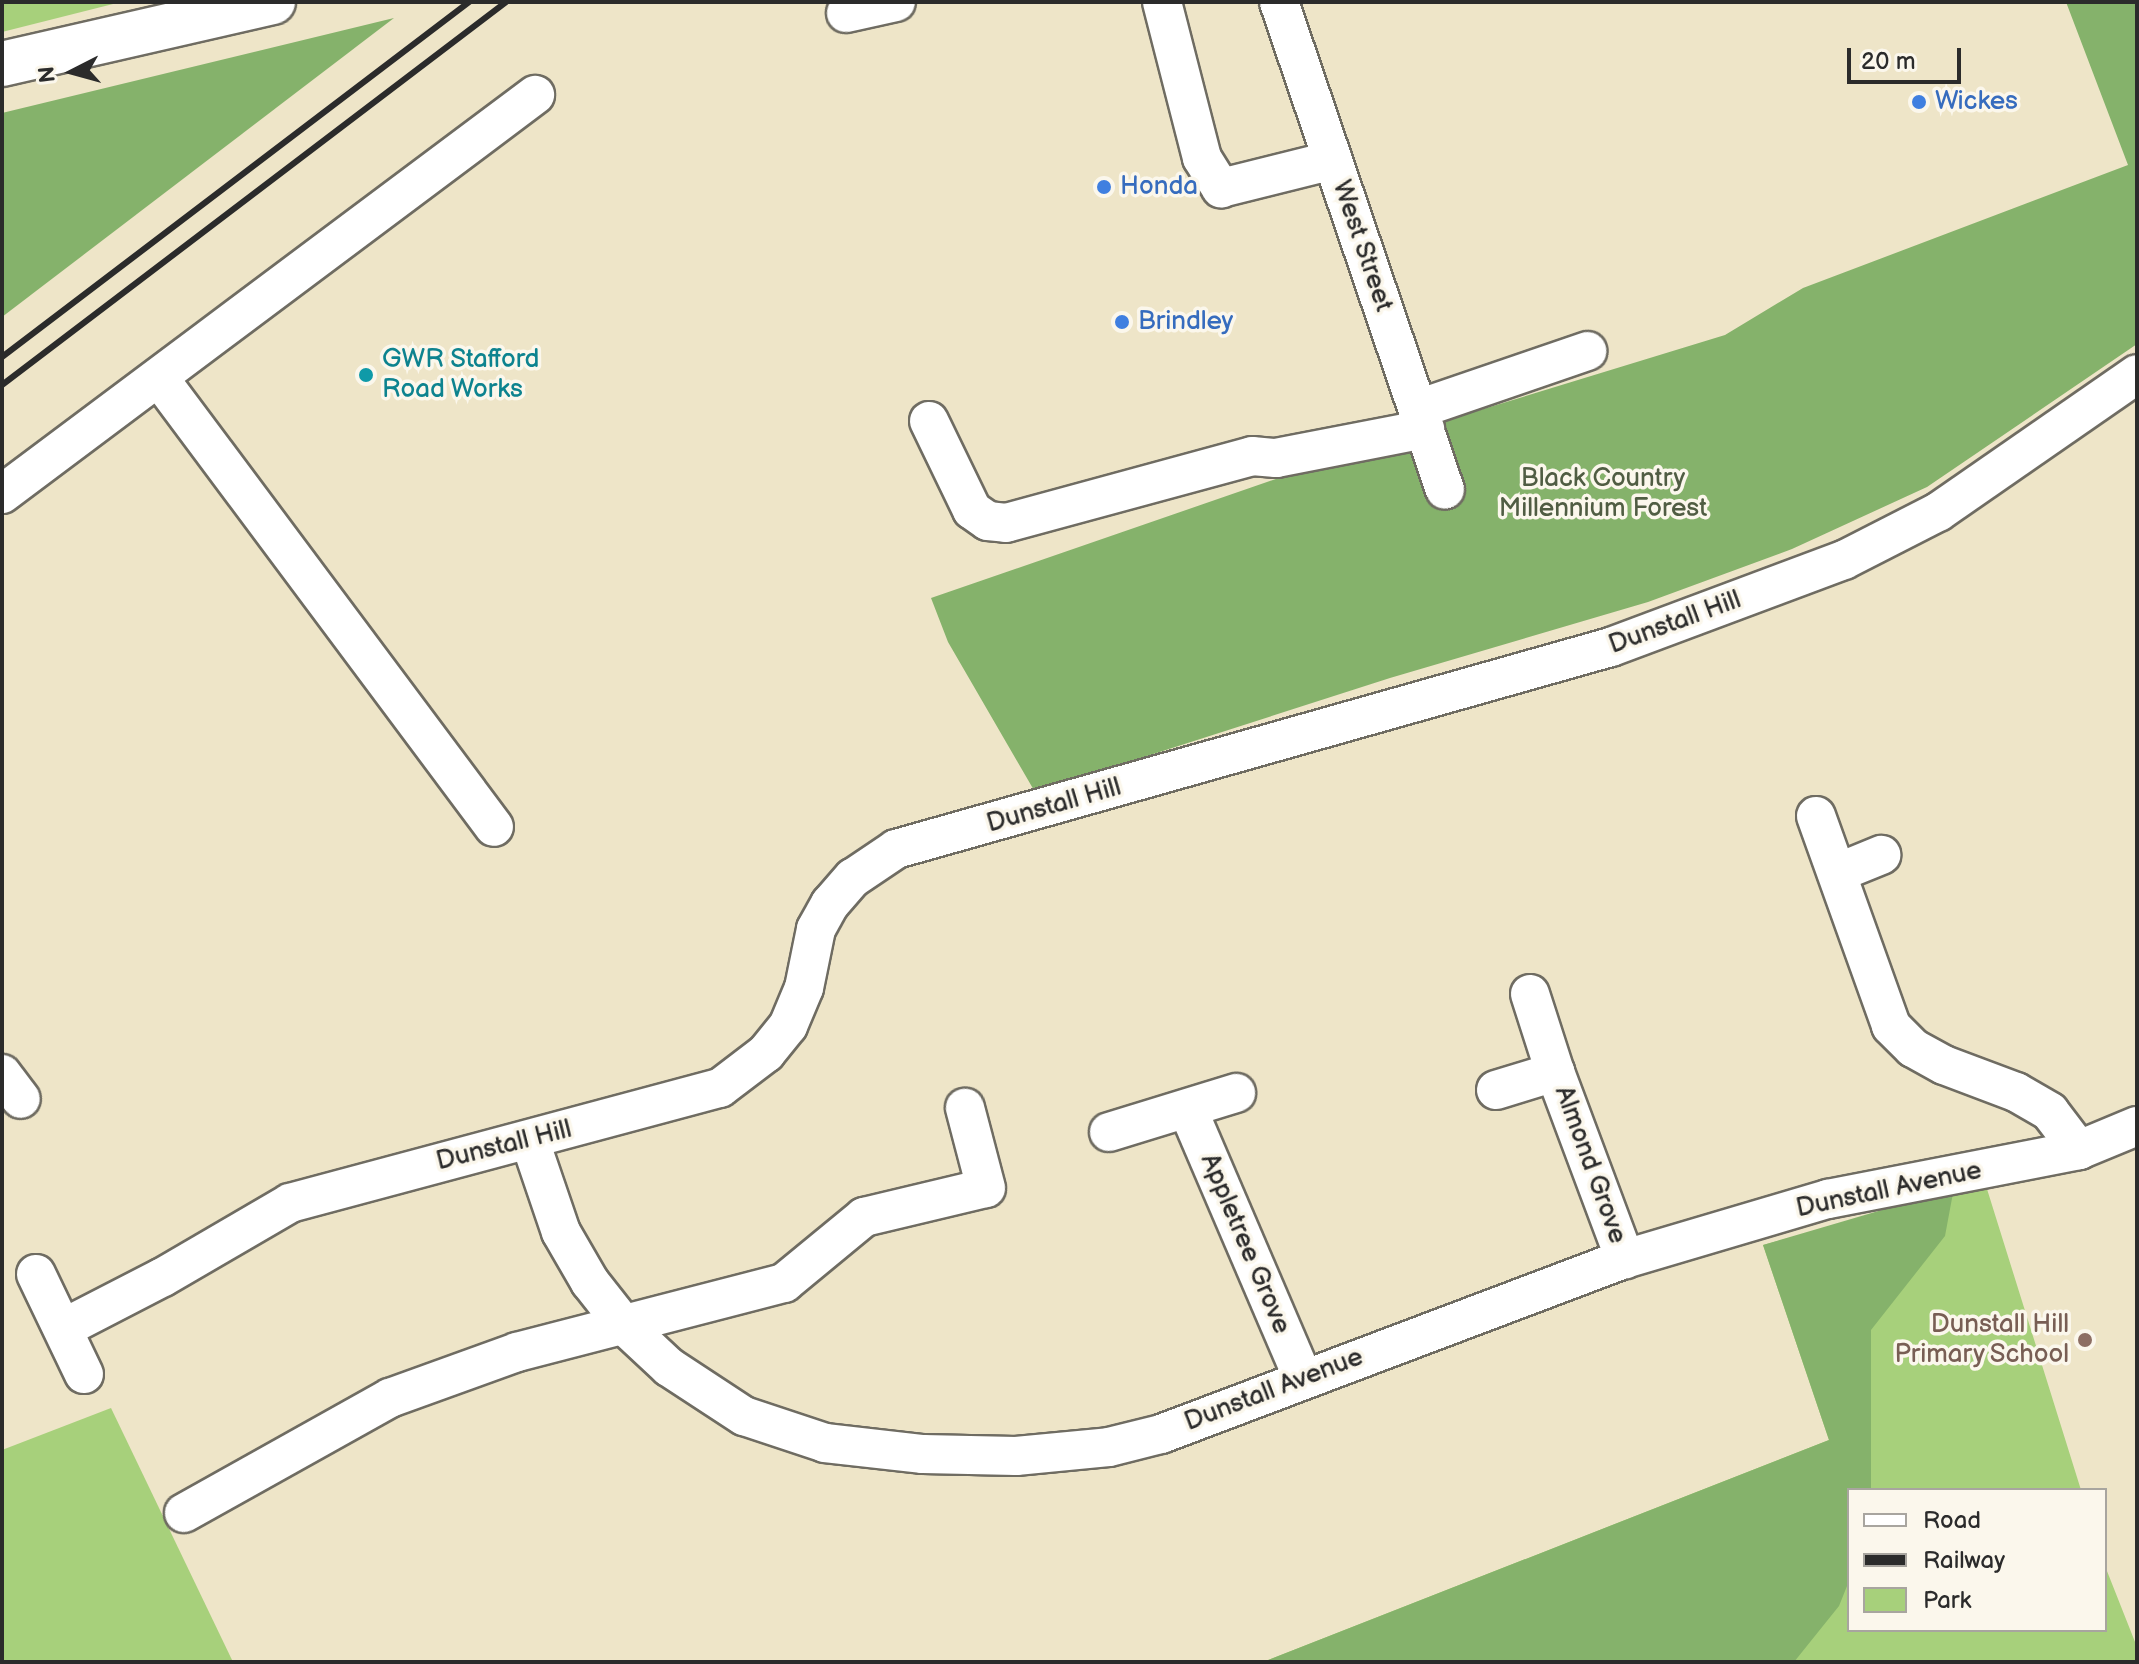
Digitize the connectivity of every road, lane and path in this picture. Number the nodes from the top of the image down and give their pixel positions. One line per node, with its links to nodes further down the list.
1 (273, 2): 6 (highway)
2 (896, 2): 5 (street)
3 (1162, 2): 8 (street)
4 (1279, 2): 8 (street, West Street)
5 (846, 13)
6 (2, 64)
7 (535, 95): 11 (street)
8 (1333, 160): 12 (street, West Street)
9 (1587, 351): 12 (street)
10 (2137, 374): 28 (street, Dunstall Hill)
11 (159, 378): 15 (street); 17 (street)
12 (1421, 419): 13 (street); 14 (street, West Street)
13 (929, 421)
14 (1445, 490)
15 (2, 494)
16 (1816, 816): 19 (street)
17 (494, 827)
18 (1881, 855): 19 (street)
19 (1837, 873): 29 (street)
20 (1530, 994): 21 (street, Almond Grove)
21 (1555, 1072): 22 (street, Almond Grove); 30 (street, Almond Grove)
22 (1496, 1090)
23 (1236, 1093): 25 (street)
24 (965, 1108): 32 (street)
25 (1188, 1110): 27 (street); 35 (street, Appletree Grove)
26 (2137, 1126): 29 (street, Dunstall Avenue)
27 (1109, 1132)
28 (530, 1141): 32 (street, Dunstall Avenue); 33 (street, Dunstall Hill)
29 (2079, 1150): 30 (street, Dunstall Avenue)
30 (1625, 1259): 35 (street, Dunstall Avenue)
31 (36, 1274): 33 (street)
32 (624, 1325): 35 (street, Dunstall Avenue); 36 (street)
33 (64, 1328): 34 (street)
34 (84, 1374)
35 (1303, 1378)
36 (184, 1513)

